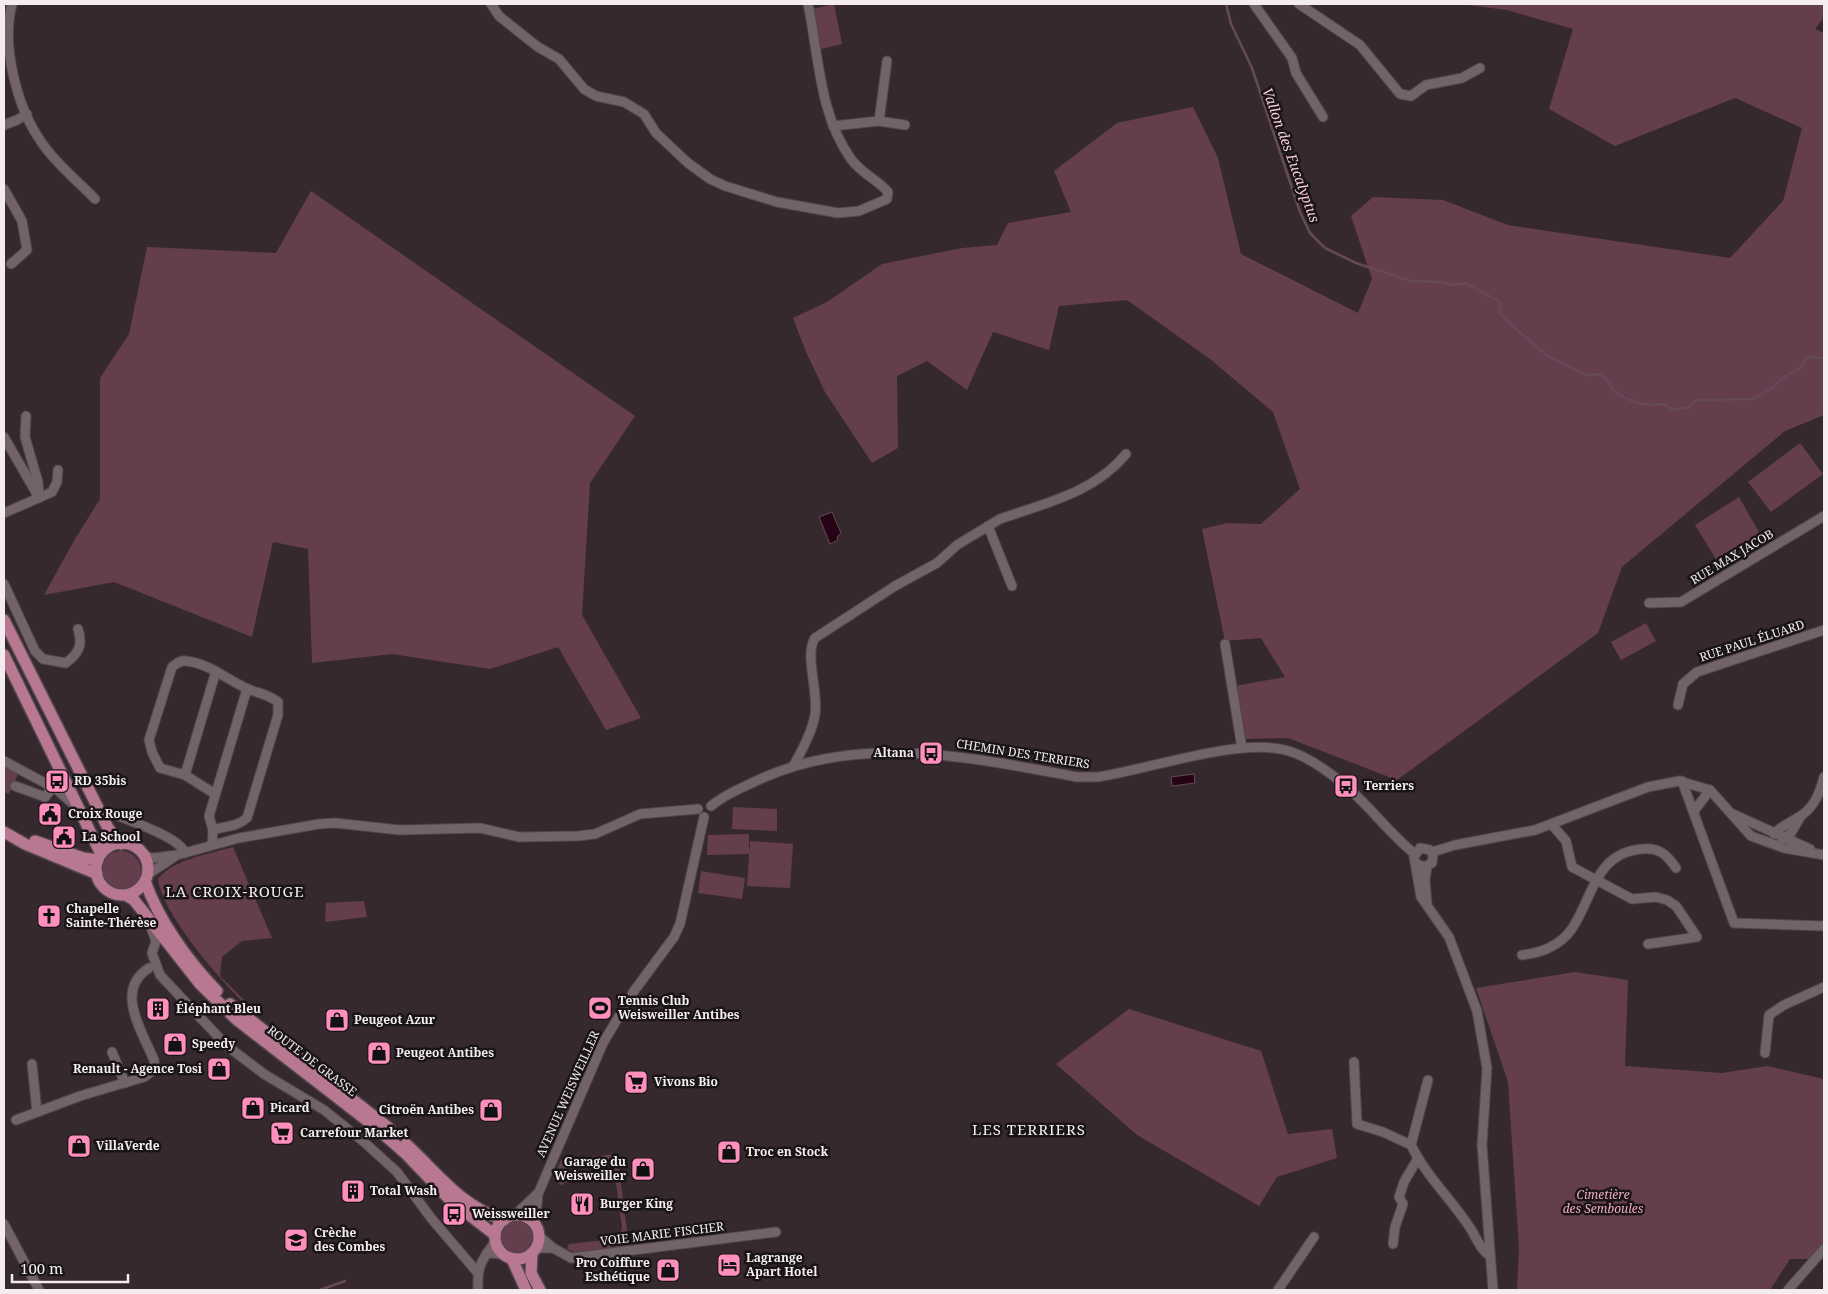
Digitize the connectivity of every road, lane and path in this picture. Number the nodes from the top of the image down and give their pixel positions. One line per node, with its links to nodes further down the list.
1 (12, 4): 8 (street)
2 (491, 4): 13 (street)
3 (808, 4): 13 (street)
4 (1254, 4): 9 (street)
5 (1299, 4): 7 (street)
6 (888, 61): 10 (street)
7 (1480, 68)
8 (27, 114): 11 (street); 15 (street)
9 (1323, 117)
10 (879, 121): 12 (street); 13 (street)
11 (4, 125)
12 (905, 125)
13 (833, 126)
14 (4, 189): 16 (street)
15 (95, 199)
16 (11, 264)
17 (26, 416): 21 (street)
18 (4, 437): 21 (street)
19 (1126, 454): 24 (street)
20 (58, 470): 21 (street)
21 (39, 498): 22 (street)
22 (4, 513)
23 (1824, 516): 27 (street, RUE MAX JACOB)
24 (988, 526): 26 (street); 38 (street)
25 (4, 584): 29 (street)
26 (1012, 586)
27 (1649, 603)
28 (4, 620): 55 (main road)
29 (78, 629)
30 (1824, 630): 35 (street, RUE PAUL ÉLUARD)
31 (1225, 644): 36 (street)
32 (4, 655): 47 (main road)
33 (216, 671): 34 (street); 39 (street); 39 (street)
34 (247, 689): 45 (street); 52 (street)
35 (1678, 705)
36 (1242, 748): 38 (street, CHEMIN DES TERRIERS); 57 (street, CHEMIN DES TERRIERS)
37 (4, 761): 43 (street)
38 (794, 765): 48 (street, CHEMIN DES TERRIERS)
39 (185, 775): 45 (street)
40 (1824, 777): 54 (street)
41 (1682, 781): 44 (street); 46 (street); 50 (street)
42 (15, 786): 43 (street)
43 (53, 787): 47 (street)
44 (1710, 790): 46 (street); 54 (street)
45 (215, 794): 52 (street)
46 (1694, 811): 72 (street)
47 (80, 812): 62 (main road)
48 (701, 813): 56 (street); 89 (street, AVENUE WEISWEILLER)
49 (116, 815): 59 (street)
50 (1552, 825): 58 (street); 68 (street)
51 (4, 826): 62 (main road)
52 (213, 830): 56 (street)
53 (4, 832): 66 (main road)
54 (1779, 841): 60 (street)
55 (121, 844): 61 (main road); 62 (main road)
56 (212, 845): 59 (street)
57 (1417, 851): 58 (street); 63 (street)
58 (1432, 852): 64 (street)
59 (181, 854): 61 (street); 67 (street)
60 (1821, 855)
61 (144, 856): 67 (main road)
62 (99, 857): 66 (main road)
63 (1417, 864): 64 (street); 70 (street)
64 (1427, 866): 70 (street)
65 (1676, 868): 68 (street)
66 (96, 874): 69 (main road)
67 (146, 878): 69 (main road); 90 (main road, ROUTE DE GRASSE)
68 (1595, 879): 73 (street); 75 (street)
69 (126, 895): 71 (main road, ROUTE DE GRASSE)
70 (1428, 907): 104 (street)
71 (148, 917): 74 (street); 96 (main road, ROUTE DE GRASSE)
72 (1824, 926)
73 (1648, 944)
74 (152, 953): 76 (street); 77 (street)
75 (1522, 955)
76 (149, 968): 77 (street); 84 (street)
77 (159, 972): 105 (street)
78 (1824, 987): 80 (street)
79 (112, 1052): 84 (street)
80 (1765, 1053)
81 (1354, 1062): 87 (street)
82 (32, 1064): 85 (street)
83 (1428, 1080): 87 (street)
84 (125, 1083): 85 (street)
85 (36, 1112): 86 (street)
86 (16, 1120)
87 (1412, 1145): 88 (street)
88 (1418, 1158): 98 (street); 104 (street)
89 (538, 1194): 90 (street, AVENUE WEISWEILLER); 92 (street, AVENUE WEISWEILLER)
90 (509, 1218): 92 (main road); 96 (main road)
91 (4, 1224): 97 (street)
92 (535, 1224): 94 (main road)
93 (776, 1232): 99 (street, VOIE MARIE FISCHER)
94 (539, 1236): 99 (street, VOIE MARIE FISCHER); 101 (main road)
95 (1314, 1237): 110 (street)
96 (495, 1239): 102 (street); 103 (main road)
97 (8, 1240): 106 (street)
98 (1393, 1244)
99 (554, 1248): 101 (street, VOIE MARIE FISCHER)
100 (1824, 1249): 112 (street)
101 (534, 1251): 103 (main road); 109 (main road)
102 (486, 1253): 103 (street); 105 (street)
103 (507, 1256): 108 (main road)
104 (1490, 1256): 111 (street)
105 (477, 1272): 107 (street)
106 (39, 1290)
107 (478, 1290)
108 (526, 1290)
109 (540, 1290)
110 (1278, 1290)
111 (1493, 1290)
112 (1788, 1290)

